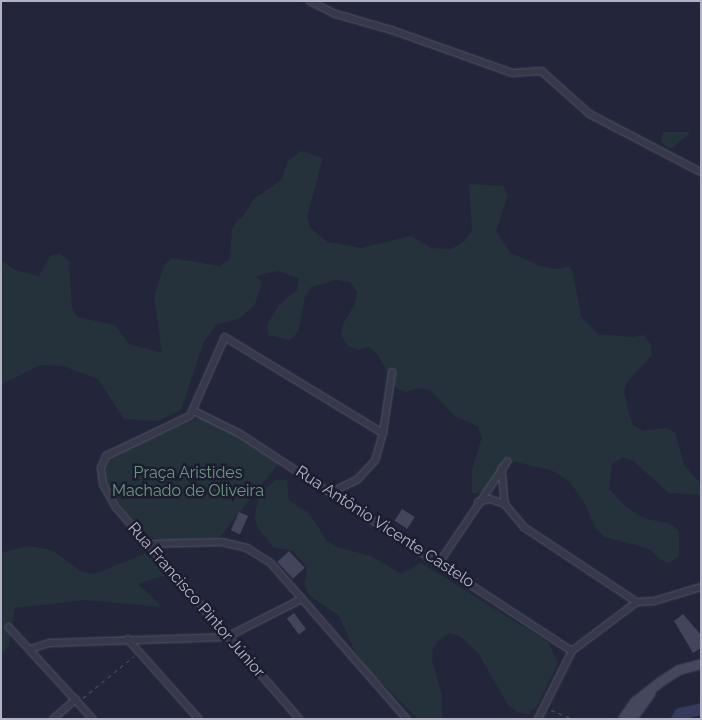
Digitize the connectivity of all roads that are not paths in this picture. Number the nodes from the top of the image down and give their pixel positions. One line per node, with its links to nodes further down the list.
1 (310, 1): 2 (street)
2 (701, 172)
3 (392, 373): 5 (street)
4 (194, 411): 5 (street); 8 (street, Rua Antônio Vicente Castelo); 11 (street, Rua Francisco Pintor Júnior)
5 (384, 434): 8 (street)
6 (507, 462): 7 (street)
7 (502, 468): 9 (street); 10 (street)
8 (332, 492): 12 (street, Rua Antônio Vicente Castelo)
9 (478, 502): 10 (street); 12 (street)
10 (505, 504): 15 (street)
11 (148, 544): 14 (street); 17 (street, Rua Francisco Pintor Júnior)
12 (439, 563): 20 (street, Rua Antônio Vicente Castelo)
13 (701, 587): 15 (street)
14 (302, 599): 17 (street); 28 (street)
15 (637, 602): 20 (street)
16 (9, 628): 19 (street)
17 (227, 637): 18 (street); 27 (street, Rua Francisco Pintor Júnior)
18 (128, 639): 19 (street); 26 (street)
19 (31, 649): 23 (street)
20 (572, 651): 29 (street)
21 (701, 664): 22 (street)
22 (659, 683): 30 (street); 31 (street)
23 (78, 701): 24 (street); 25 (street)
24 (53, 719)
25 (93, 719)
26 (200, 719)
27 (298, 719)
28 (407, 719)
29 (538, 719)
30 (623, 719)
31 (632, 719)

